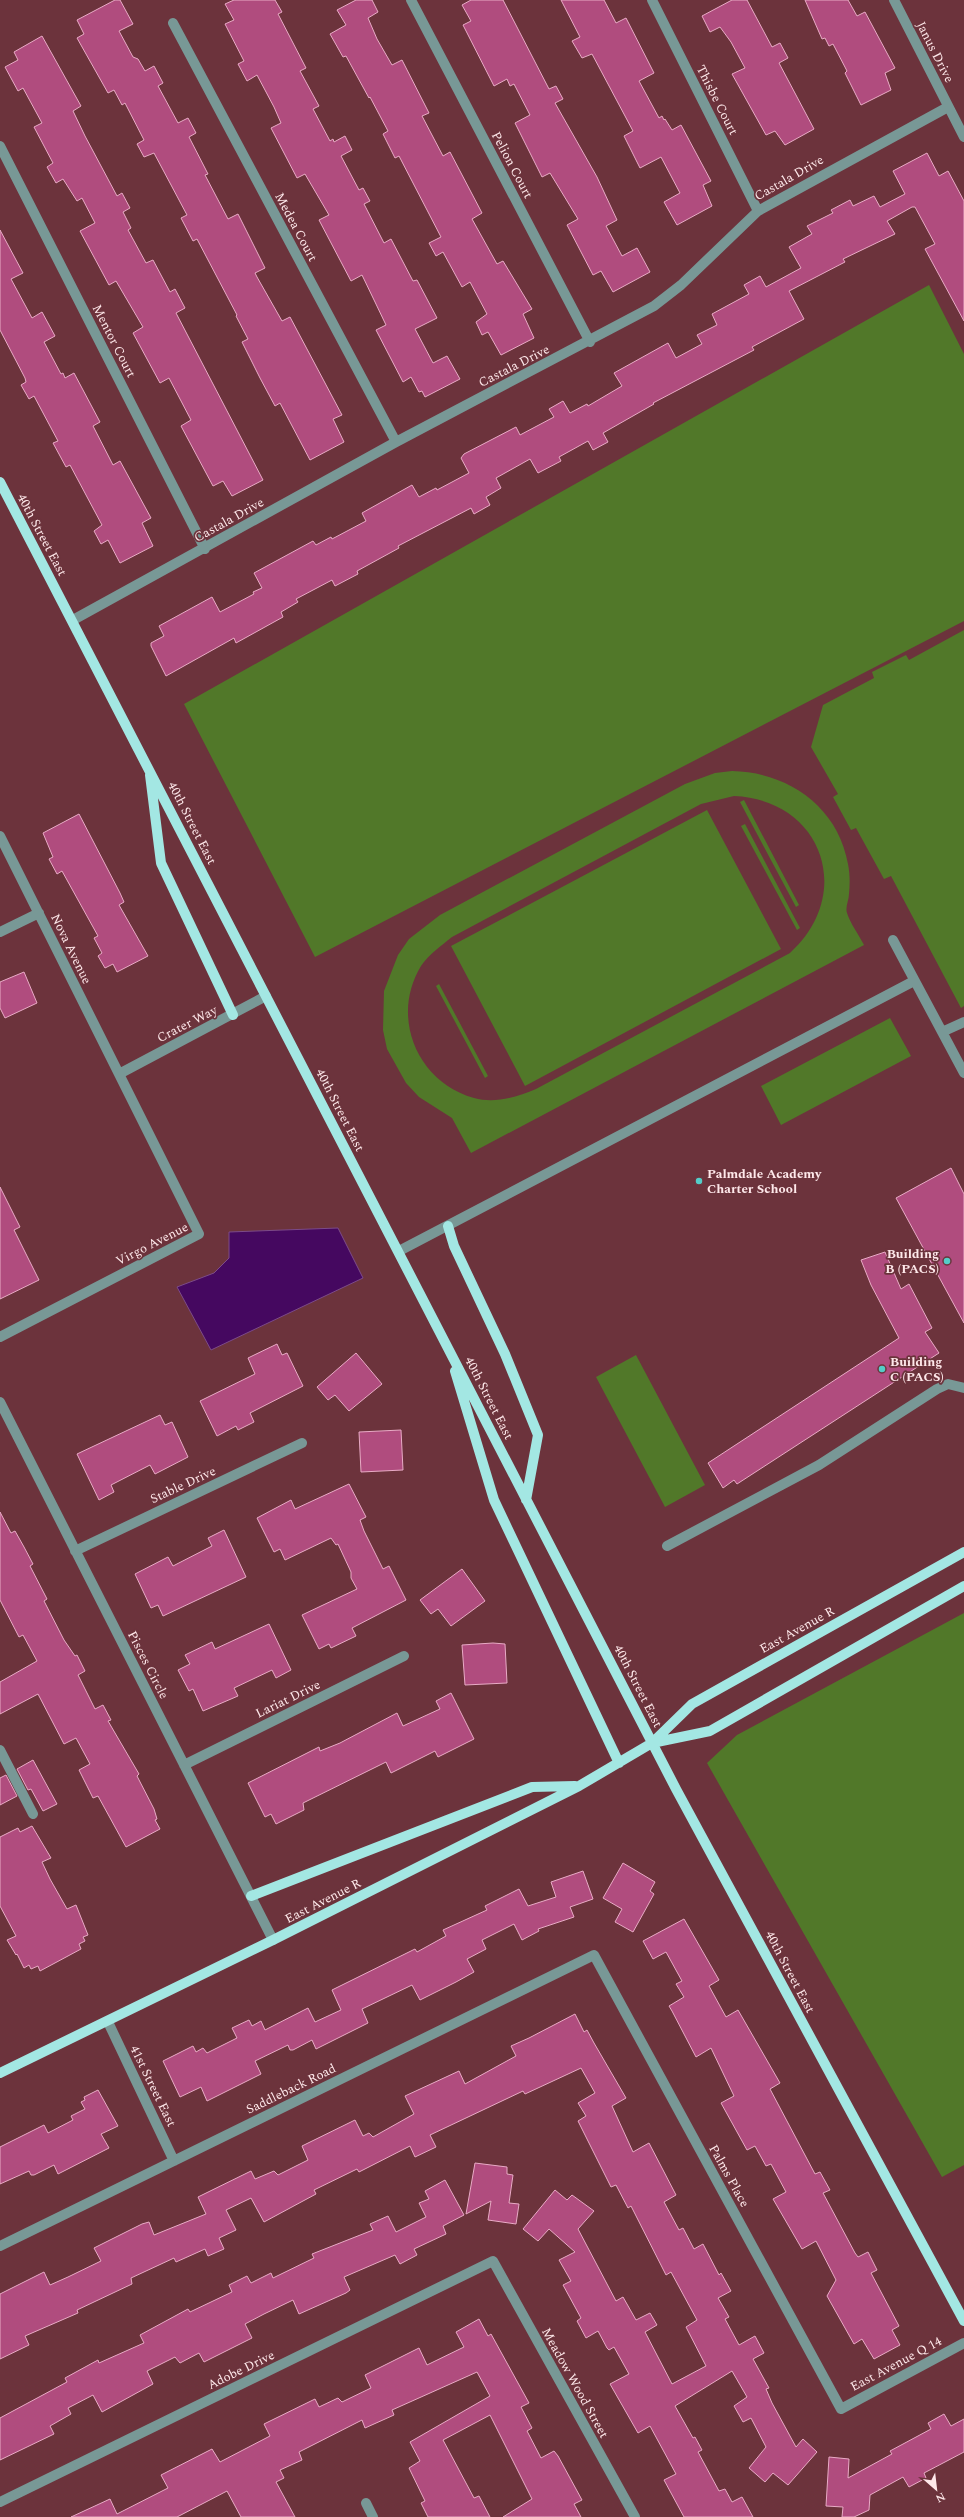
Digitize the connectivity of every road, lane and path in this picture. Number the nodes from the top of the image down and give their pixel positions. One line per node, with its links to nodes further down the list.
1 (411, 0): 9 (street, Pelion Court)
2 (652, 0): 8 (street, Thisbe Court)
3 (894, 0): 5 (street, Janus Drive)
4 (173, 24): 10 (street, Medea Court)
5 (948, 107): 6 (street, Janus Drive); 8 (street, Castala Drive)
6 (964, 137)
7 (0, 146): 12 (street, Mentor Court)
8 (758, 211): 9 (street, Castala Drive)
9 (590, 342): 10 (street, Castala Drive)
10 (396, 442): 12 (street, Castala Drive)
11 (0, 482): 13 (main road, 40th Street East)
12 (204, 549): 13 (street, Castala Drive)
13 (72, 620): 14 (main road, 40th Street East)
14 (148, 767): 20 (main road, 40th Street East); 21 (main road)
15 (0, 836): 16 (street, Nova Avenue)
16 (39, 913): 17 (street); 25 (street, Nova Avenue)
17 (0, 932)
18 (893, 940): 19 (street)
19 (914, 981): 23 (street); 26 (street)
20 (266, 996): 21 (street, Crater Way); 27 (main road, 40th Street East)
21 (233, 1015): 25 (street, Crater Way)
22 (964, 1022): 23 (street)
23 (942, 1032): 24 (street)
24 (964, 1073)
25 (119, 1074): 28 (street, Virgo Avenue)
26 (448, 1226): 27 (street); 33 (main road)
27 (399, 1251): 29 (main road, 40th Street East)
28 (0, 1337)
29 (447, 1346): 33 (main road, 40th Street East); 41 (main road)
30 (964, 1388): 34 (street)
31 (0, 1402): 35 (street, Pisces Circle)
32 (302, 1444): 35 (street, Stable Drive)
33 (526, 1500): 39 (main road, 40th Street East)
34 (667, 1546)
35 (75, 1551): 42 (street, Pisces Circle)
36 (964, 1552): 39 (main road, East Avenue R)
37 (964, 1586): 39 (main road, East Avenue R)
38 (404, 1656): 42 (street, Lariat Drive)
39 (652, 1743): 41 (main road, East Avenue R); 53 (main road, 40th Street East)
40 (0, 1750): 44 (street)
41 (619, 1763): 43 (main road, East Avenue R)
42 (184, 1765): 45 (street, Pisces Circle)
43 (579, 1786): 45 (main road); 46 (main road, East Avenue R)
44 (33, 1814)
45 (251, 1896): 46 (street, Pisces Circle)
46 (274, 1940): 48 (main road, East Avenue R)
47 (594, 1955): 50 (street, Saddleback Road); 55 (street, Palms Place)
48 (108, 2022): 49 (main road, East Avenue R); 50 (street, 41st Street East)
49 (0, 2073)
50 (174, 2161): 51 (street, Saddleback Road)
51 (0, 2246)
52 (493, 2261): 56 (street, Adobe Drive); 59 (street, Meadow Wood Street)
53 (964, 2321)
54 (964, 2343): 55 (street, East Avenue Q 14)
55 (841, 2409)
56 (0, 2502)
57 (366, 2503): 58 (street)
58 (374, 2517)
59 (635, 2517)

